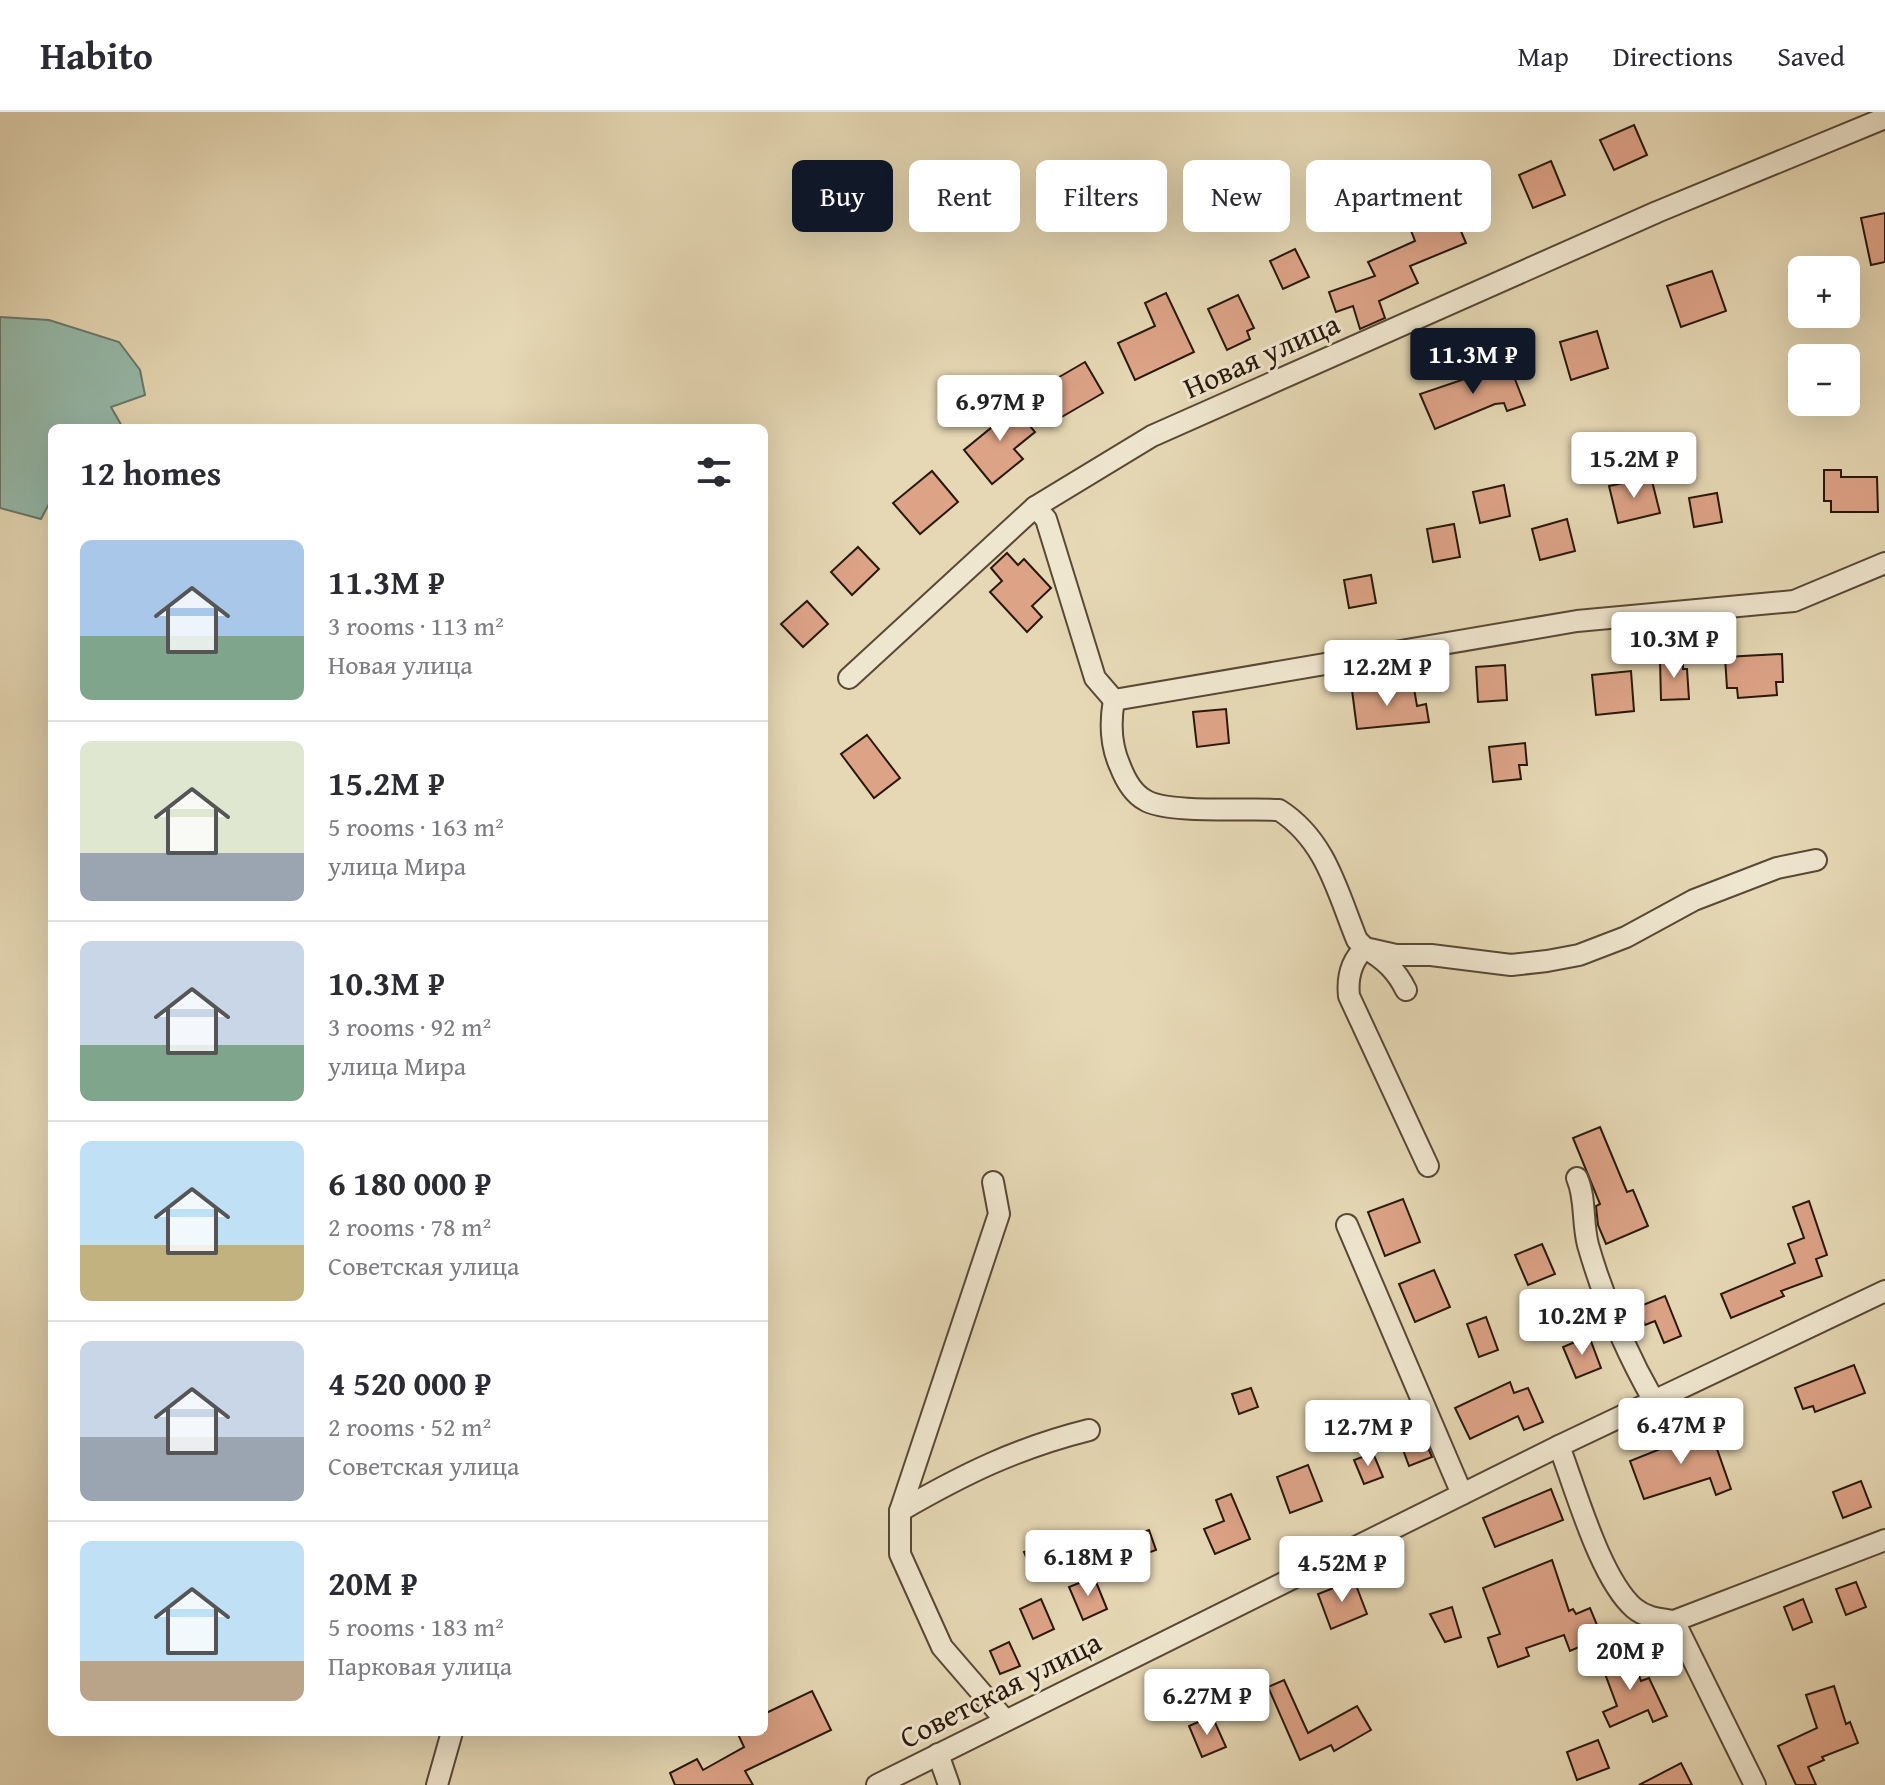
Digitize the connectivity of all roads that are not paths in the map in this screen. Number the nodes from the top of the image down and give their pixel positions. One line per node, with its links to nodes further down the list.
1 (1885, 118): 2 (street, Новая улица)
2 (1035, 507): 4 (street, Новая улица); 5 (street)
3 (1885, 563): 5 (street)
4 (849, 678)
5 (1114, 700): 7 (street)
6 (1816, 860): 7 (street)
7 (1365, 948): 8 (street); 9 (street)
8 (1406, 990)
9 (1428, 1166)
10 (1577, 1178): 14 (street)
11 (993, 1182): 18 (street)
12 (1347, 1225): 17 (street)
13 (1885, 1291): 14 (street, Советская улица)
14 (1654, 1401): 16 (street, Советская улица)
15 (1089, 1430): 18 (street)
16 (1559, 1446): 17 (street, Советская улица); 20 (street)
17 (1462, 1494): 21 (street, Советская улица)
18 (900, 1511): 21 (street)
19 (1885, 1540): 20 (street)
20 (1674, 1621): 27 (street)
21 (1005, 1720): 23 (street, Советская улица)
22 (451, 1736): 24 (street)
23 (938, 1754): 25 (street, Советская улица); 26 (street)
24 (437, 1785)
25 (877, 1785)
26 (949, 1785)
27 (1755, 1785)

